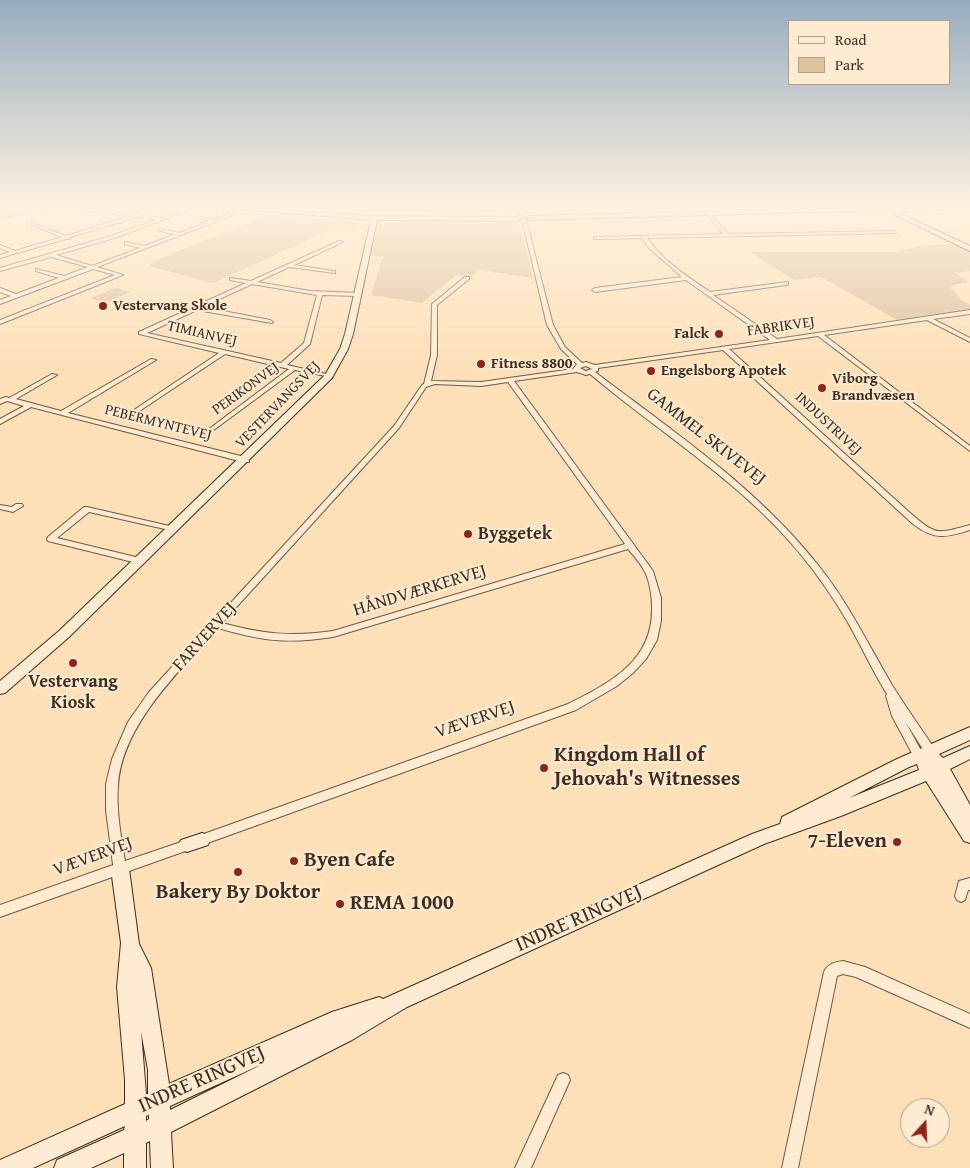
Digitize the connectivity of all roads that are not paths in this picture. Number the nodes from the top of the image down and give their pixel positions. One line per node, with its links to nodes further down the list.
1 (32, 262): 10 (street)
2 (76, 262): 8 (street)
3 (107, 262): 8 (street)
4 (300, 262): 9 (street, TIMIANVEJ)
5 (364, 262): 22 (street, VESTERVANGSVEJ)
6 (534, 262): 38 (street)
7 (667, 262): 15 (street)
8 (95, 266): 13 (street); 29 (street)
9 (290, 266): 12 (street); 17 (street, TIMIANVEJ)
10 (0, 270)
11 (38, 270): 13 (street)
12 (333, 272)
13 (64, 278): 24 (street)
14 (467, 278): 44 (street, FARVERVEJ)
15 (688, 278): 20 (street); 23 (street)
16 (232, 279): 17 (street)
17 (250, 284): 21 (street); 26 (street, TIMIANVEJ)
18 (786, 284): 23 (street)
19 (0, 290): 24 (street)
20 (595, 290)
21 (320, 294): 22 (street); 37 (street)
22 (357, 294): 42 (street, VESTERVANGSVEJ)
23 (710, 294): 32 (street)
24 (16, 296): 25 (street)
25 (0, 302)
26 (197, 308): 30 (street); 35 (street, TIMIANVEJ)
27 (970, 312): 28 (street, FABRIKVEJ)
28 (927, 318): 31 (street, FABRIKVEJ); 33 (street)
29 (0, 322)
30 (270, 322)
31 (819, 334): 32 (street, FABRIKVEJ); 52 (street)
32 (775, 340): 34 (street, FABRIKVEJ)
33 (970, 340)
34 (724, 348): 40 (street, FABRIKVEJ); 56 (street, INDUSTRIVEJ)
35 (224, 352): 37 (street, TIMIANVEJ); 48 (street)
36 (153, 360): 49 (street, PEBERMYNTEVEJ)
37 (282, 366): 39 (street, TIMIANVEJ)
38 (579, 367): 40 (street); 43 (street)
39 (294, 368): 42 (street, TIMIANVEJ); 51 (street, PERIKONVEJ)
40 (593, 370): 64 (street, GAMMEL SKIVEVEJ)
41 (54, 375): 45 (street, PEBERMYNTEVEJ)
42 (329, 376): 53 (street, VESTERVANGSVEJ)
43 (510, 380): 44 (street); 58 (street, VÆVERVEJ)
44 (428, 384): 60 (street, FARVERVEJ)
45 (10, 400): 46 (street, PEBERMYNTEVEJ); 47 (street, PEBERMYNTEVEJ)
46 (0, 402)
47 (30, 405): 49 (street, PEBERMYNTEVEJ); 50 (street)
48 (136, 411)
49 (63, 413): 53 (street, PEBERMYNTEVEJ)
50 (0, 422)
51 (212, 430)
52 (970, 449)
53 (246, 460): 57 (street, VESTERVANGSVEJ)
54 (18, 506): 55 (street)
55 (0, 507)
56 (970, 527)
57 (174, 529): 59 (street, VESTERVANGSVEJ); 59 (street)
58 (631, 545): 60 (street, HÅNDVÆRKERVEJ); 69 (street, VÆVERVEJ)
59 (141, 560): 61 (street, VESTERVANGSVEJ)
60 (216, 624): 69 (street, FARVERVEJ)
61 (0, 689)
62 (970, 733): 64 (street, INDRE RINGVEJ)
63 (970, 752): 65 (street, INDRE RINGVEJ)
64 (925, 754): 65 (street, GAMMEL SKIVEVEJ); 68 (street, INDRE RINGVEJ)
65 (934, 769): 66 (street, GAMMEL SKIVEVEJ); 67 (street, GAMMEL SKIVEVEJ); 68 (street, INDRE RINGVEJ)
66 (970, 822)
67 (970, 836)
68 (758, 838): 74 (street, INDRE RINGVEJ)
69 (120, 868): 72 (street, VÆVERVEJ); 73 (street, FARVERVEJ)
70 (970, 884): 71 (street)
71 (961, 896)
72 (0, 911)
73 (130, 943): 77 (street, FARVERVEJ); 78 (street, FARVERVEJ)
74 (400, 1000): 77 (street, INDRE RINGVEJ); 79 (street, INDRE RINGVEJ)
75 (970, 1021): 86 (street)
76 (563, 1080): 85 (street)
77 (159, 1099): 78 (street, INDRE RINGVEJ); 79 (street, FARVERVEJ)
78 (136, 1110): 80 (street, FARVERVEJ); 81 (street, INDRE RINGVEJ)
79 (160, 1125): 80 (street, INDRE RINGVEJ); 84 (street, FARVERVEJ)
80 (135, 1136): 82 (street, INDRE RINGVEJ); 83 (street, FARVERVEJ)
81 (7, 1168)
82 (65, 1168)
83 (135, 1168)
84 (162, 1168)
85 (523, 1168)
86 (790, 1168)

